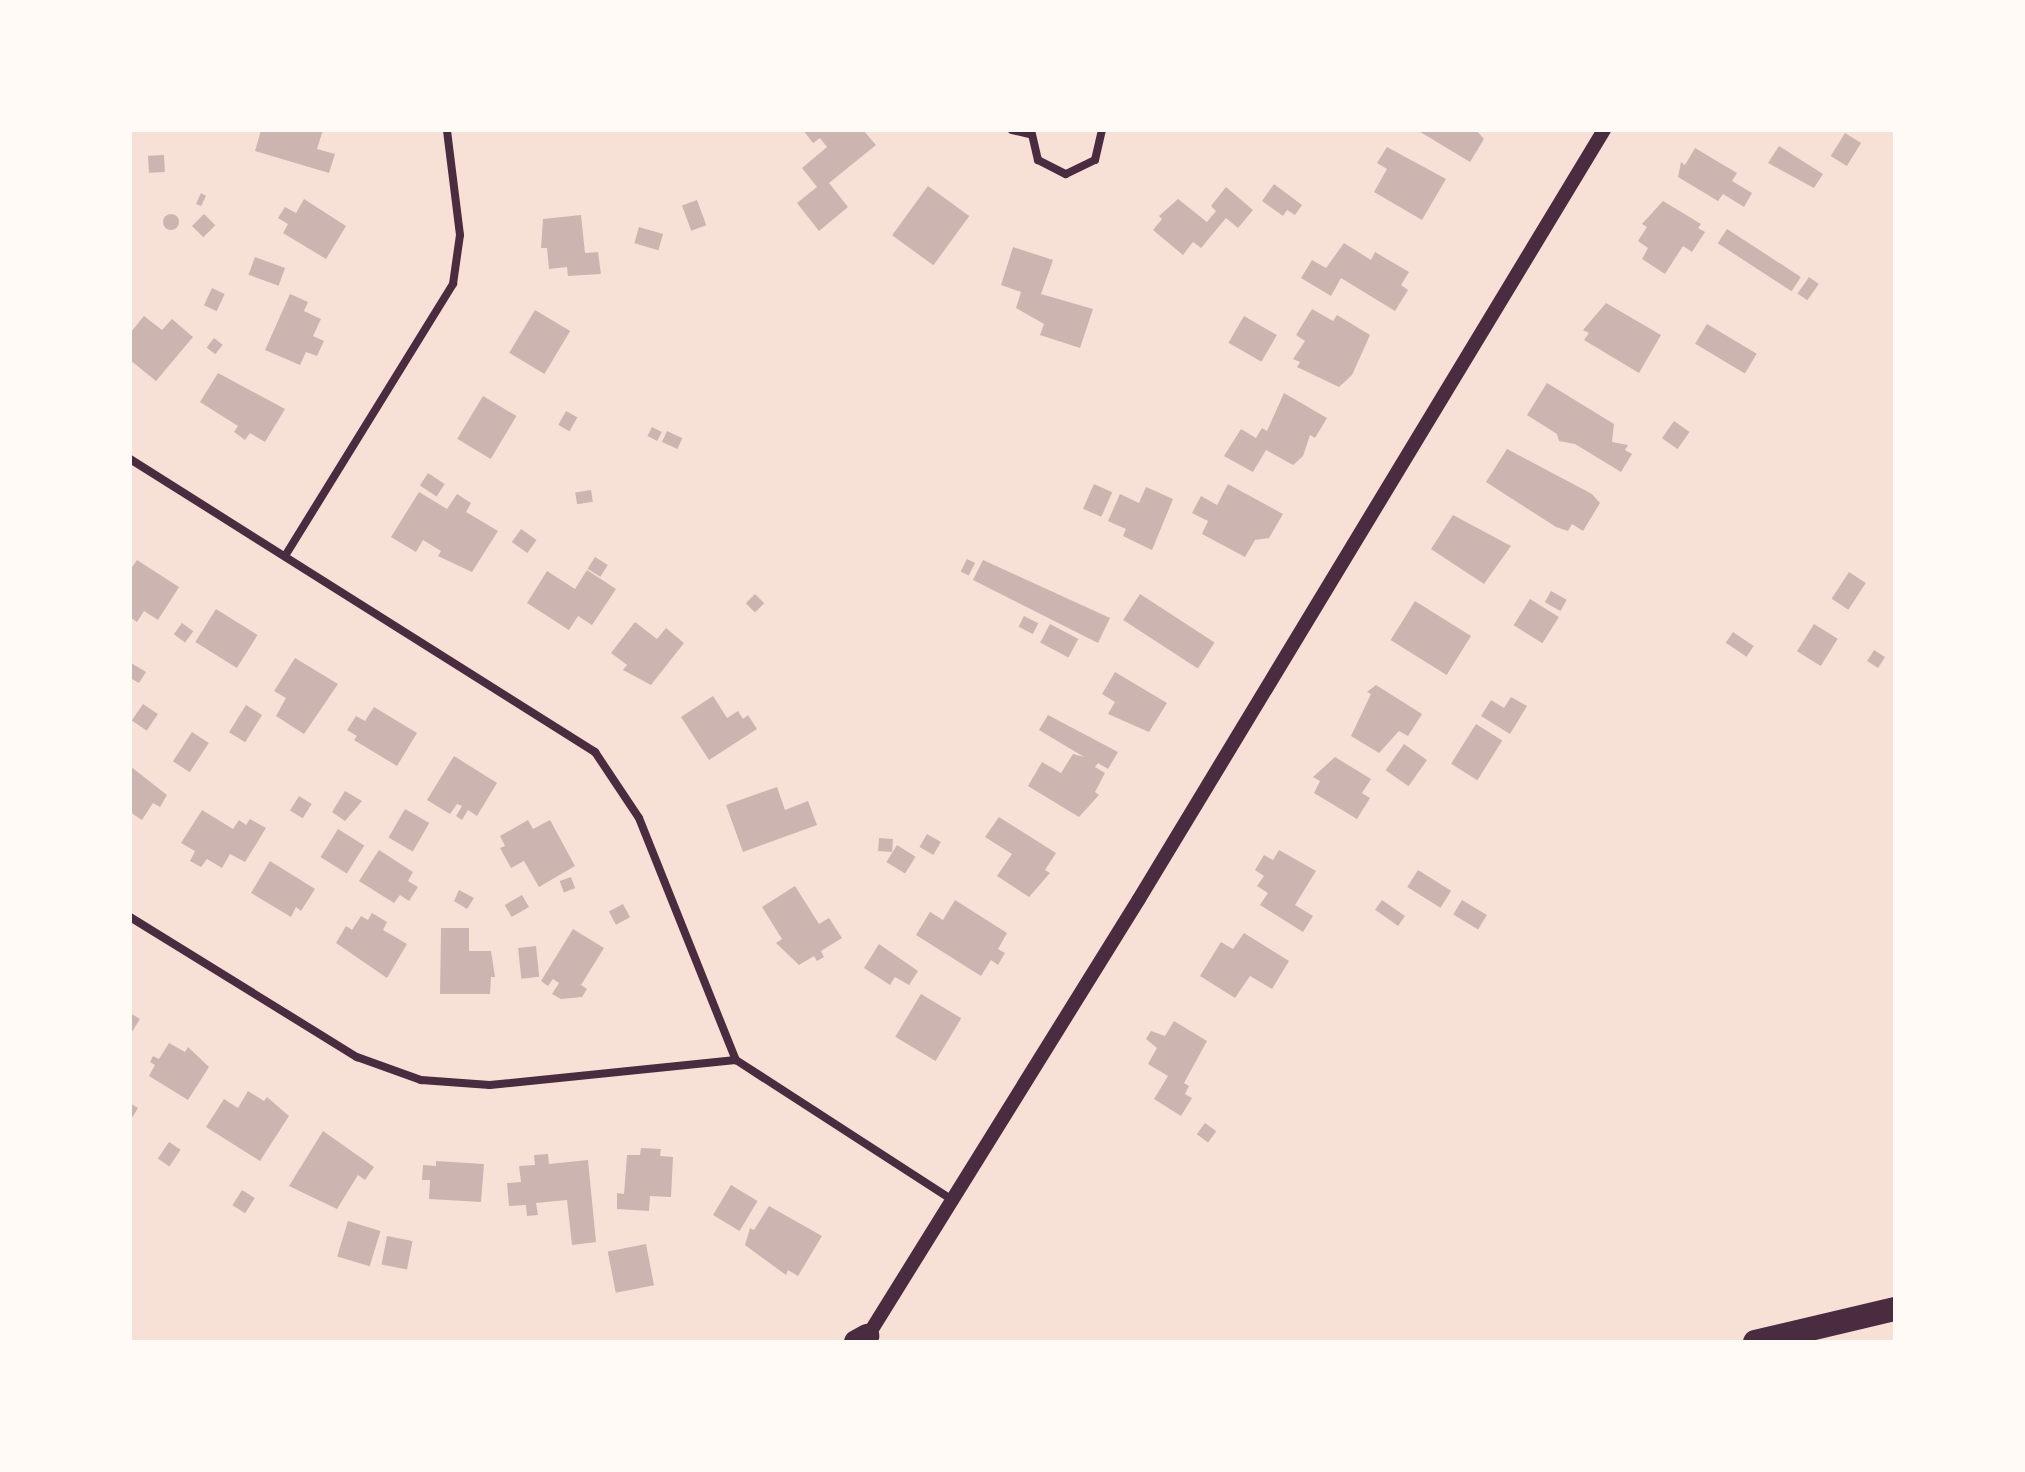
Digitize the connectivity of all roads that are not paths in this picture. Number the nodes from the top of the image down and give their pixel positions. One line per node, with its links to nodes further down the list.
1 (447, 130): 7 (street)
2 (1012, 130): 5 (street)
3 (1102, 130): 5 (street)
4 (1604, 130): 10 (street)
5 (1030, 132)
6 (130, 459): 7 (street)
7 (285, 556): 9 (street)
8 (130, 917): 9 (street)
9 (736, 1060): 10 (street)
10 (952, 1200): 12 (street)
11 (1895, 1309): 13 (highway)
12 (863, 1340)
13 (1755, 1342)

